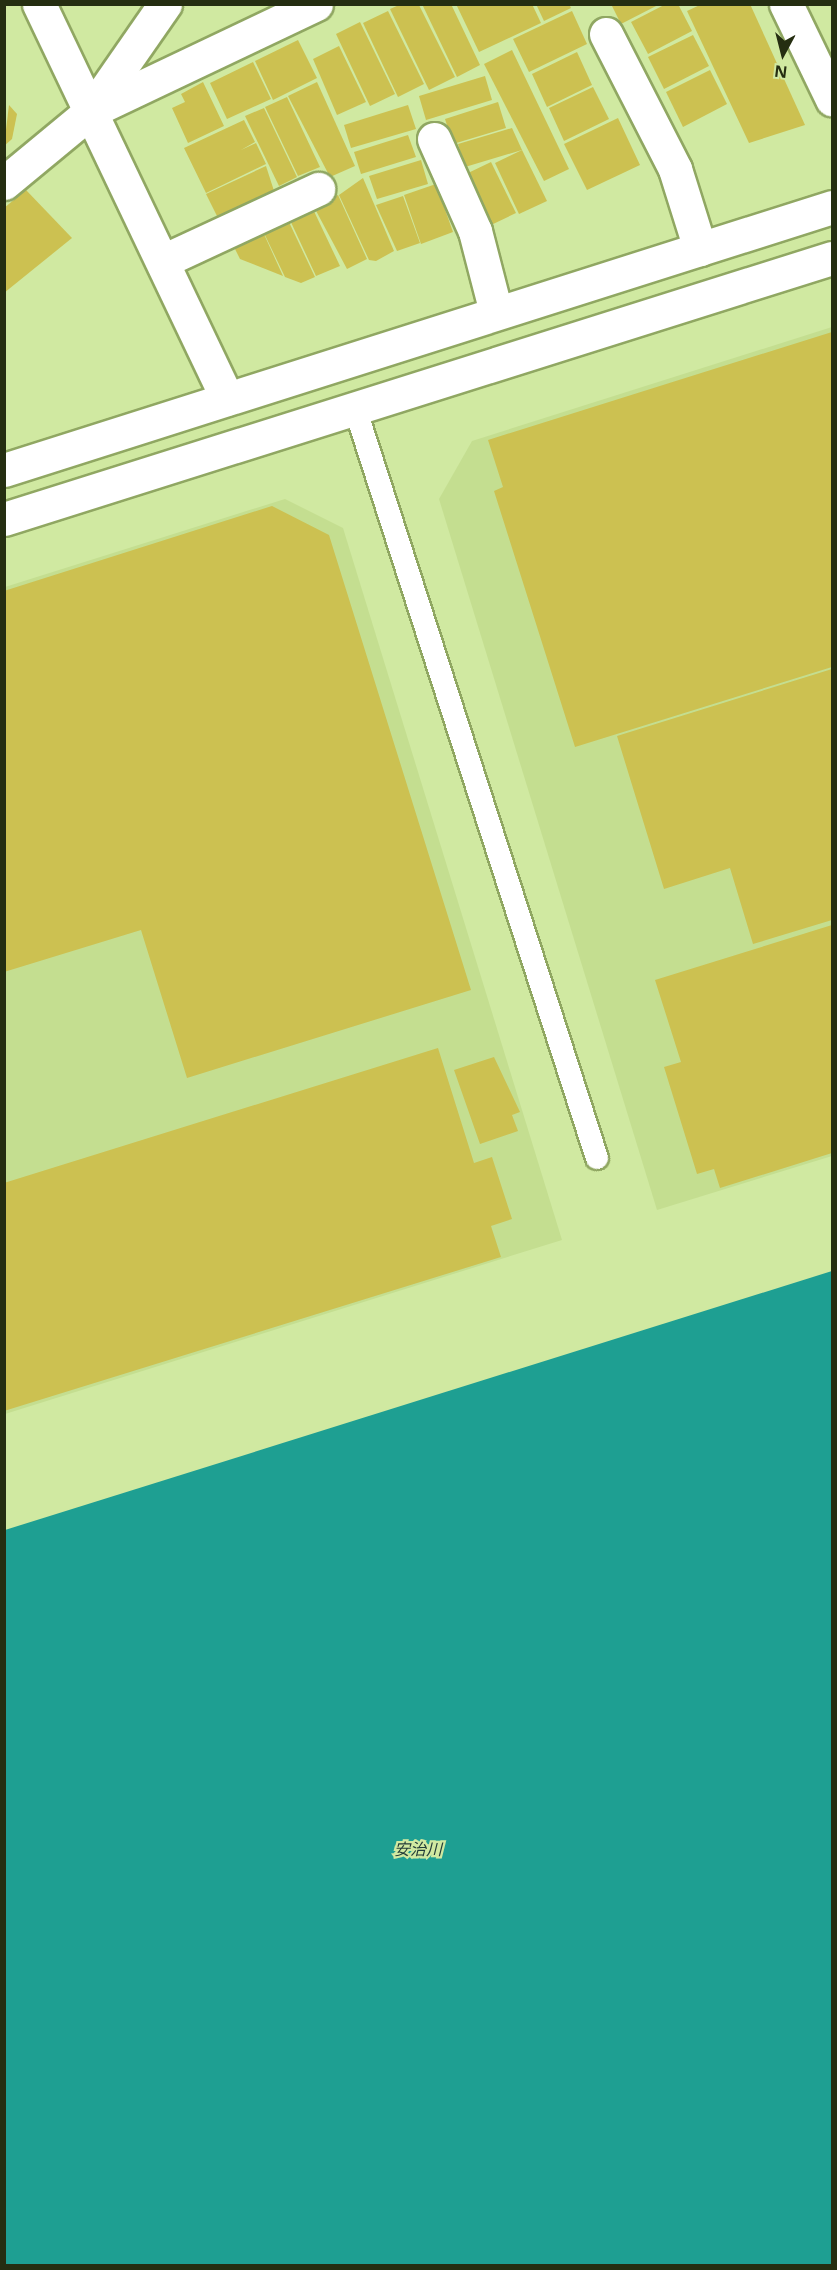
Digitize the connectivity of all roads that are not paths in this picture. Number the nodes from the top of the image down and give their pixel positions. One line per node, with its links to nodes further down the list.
1 (39, 4): 7 (street)
2 (165, 4): 7 (street)
3 (316, 4): 7 (street)
4 (786, 4): 6 (street)
5 (606, 34): 12 (street)
6 (832, 99)
7 (91, 111): 9 (street); 14 (street)
8 (434, 139): 15 (street)
9 (4, 183)
10 (318, 189): 14 (street)
11 (832, 207): 12 (street)
12 (700, 249): 15 (street)
13 (832, 258): 17 (street)
14 (165, 260): 16 (street)
15 (496, 312): 16 (street)
16 (227, 398): 17 (street); 18 (street)
17 (355, 408): 19 (street); 20 (lane)
18 (4, 470)
19 (4, 519)
20 (597, 1158)

